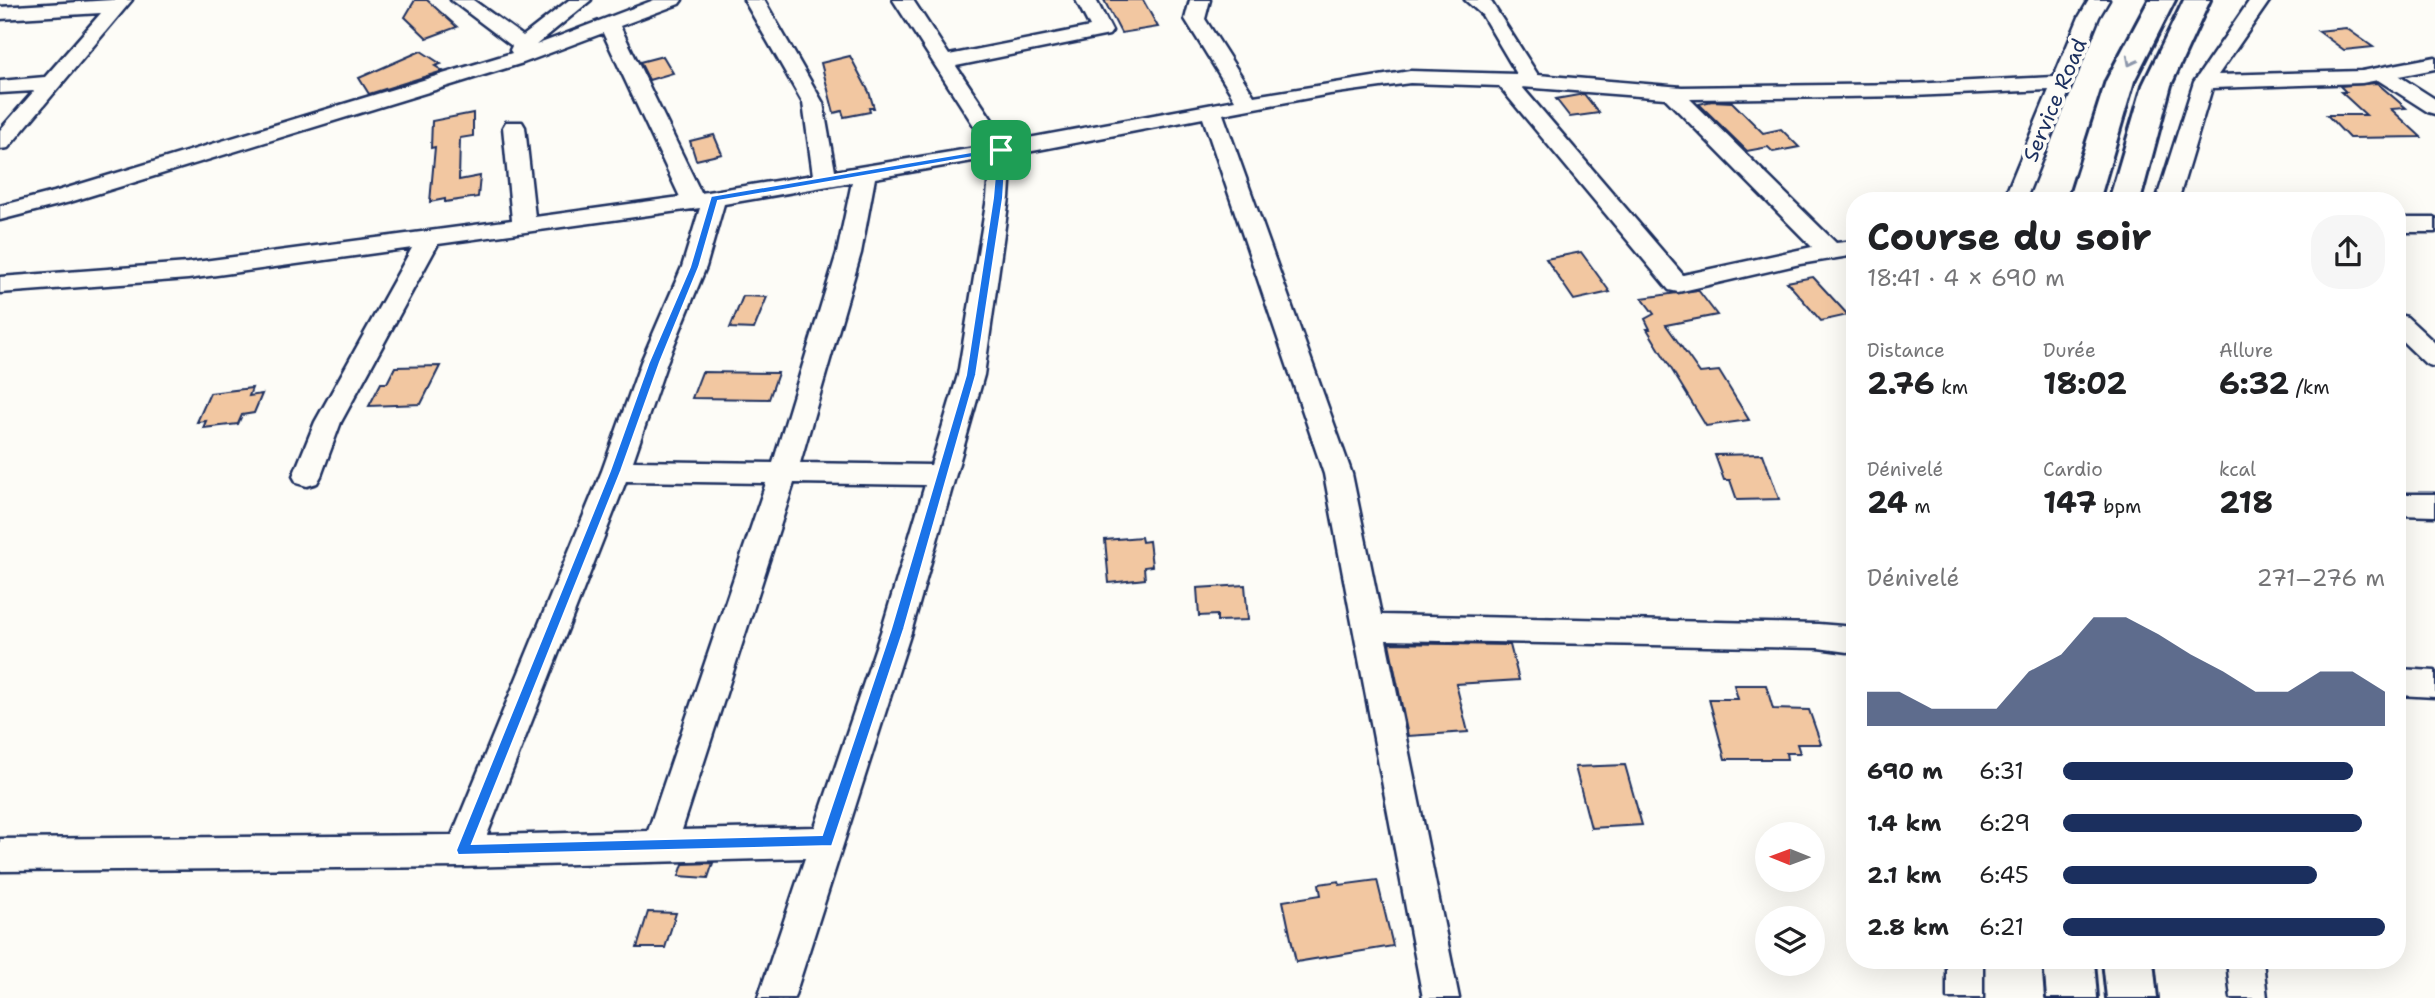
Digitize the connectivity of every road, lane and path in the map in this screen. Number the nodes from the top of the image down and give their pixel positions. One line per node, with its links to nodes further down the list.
1 (461, 0): 16 (street)
2 (581, 0): 16 (street)
3 (672, 0): 15 (street)
4 (754, 0): 34 (street)
5 (903, 0): 17 (street)
6 (1086, 0): 17 (street)
7 (1200, 0): 27 (street)
8 (1475, 0): 21 (street)
9 (2099, 0): 24 (street, Service Road)
10 (2162, 0): 36 (main road, one-way to 36)
11 (2197, 0): 37 (main road)
12 (2260, 0): 22 (street)
13 (119, 3): 14 (street); 23 (street)
14 (0, 13)
15 (609, 24): 16 (street); 39 (street)
16 (519, 52): 40 (street)
17 (946, 62): 32 (street)
18 (2435, 63): 19 (street)
19 (2382, 74): 22 (street); 28 (street)
20 (1505, 80): 21 (street); 27 (street); 45 (street)
21 (1531, 80): 26 (street)
22 (2204, 82): 38 (street)
23 (51, 83): 25 (street); 31 (street)
24 (2063, 83): 26 (street); 35 (street, Service Road)
25 (0, 87)
26 (1671, 92): 45 (street)
27 (1248, 103): 29 (street)
28 (2435, 108)
29 (1211, 110): 32 (street); 55 (street)
30 (514, 127): 41 (street)
31 (0, 143)
32 (1001, 150): 33 (street); 51 (street)
33 (865, 173): 34 (street); 50 (street)
34 (825, 180): 39 (street)
35 (2018, 192)
36 (2086, 192)
37 (2127, 192)
38 (2173, 192)
39 (704, 200): 41 (street); 49 (street)
40 (0, 213)
41 (523, 225): 44 (street)
42 (2406, 225): 43 (street)
43 (2435, 225)
44 (430, 237): 46 (street); 52 (street)
45 (1843, 250)
46 (0, 285)
47 (2406, 331): 48 (street)
48 (2435, 358)
49 (616, 471): 50 (street); 61 (street)
50 (782, 474): 51 (street); 60 (street)
51 (942, 475): 59 (street)
52 (307, 476)
53 (2406, 505): 54 (street)
54 (2435, 505)
55 (1368, 627): 56 (street); 68 (street)
56 (1846, 639)
57 (2406, 682): 58 (street)
58 (2435, 684)
59 (827, 842): 60 (street); 67 (street)
60 (660, 846): 61 (street)
61 (463, 850): 62 (street)
62 (0, 855)
63 (1965, 969): 69 (street)
64 (2070, 969): 70 (main road)
65 (2129, 969): 71 (main road)
66 (2246, 969): 72 (street)
67 (776, 998)
68 (1441, 998)
69 (1965, 998)
70 (2072, 998)
71 (2132, 998)
72 (2249, 998)

